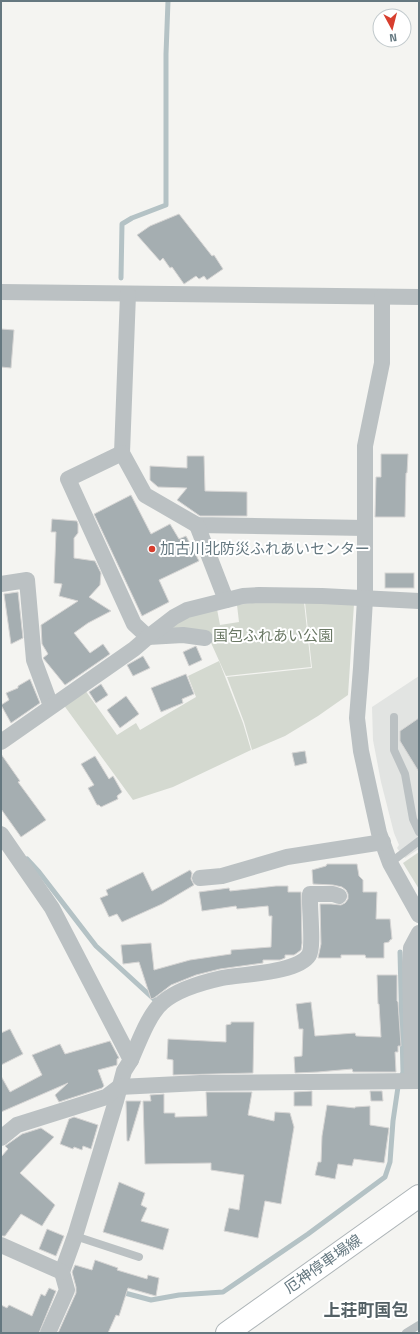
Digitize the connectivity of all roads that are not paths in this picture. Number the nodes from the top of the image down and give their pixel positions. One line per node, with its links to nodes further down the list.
1 (1, 292): 2 (street)
2 (128, 294): 3 (street); 5 (street)
3 (382, 296): 4 (street); 7 (street)
4 (419, 297)
5 (122, 453): 6 (street); 12 (street)
6 (197, 525): 7 (street); 10 (street)
7 (365, 528): 9 (street)
8 (1, 584): 14 (street)
9 (366, 599): 10 (street); 11 (street); 20 (street)
10 (226, 600): 12 (street)
11 (419, 601)
12 (148, 637): 13 (street); 14 (street)
13 (205, 638)
14 (52, 706): 16 (street)
15 (394, 718): 17 (lane)
16 (1, 742)
17 (419, 832)
18 (1, 834): 26 (street)
19 (419, 841): 21 (lane)
20 (383, 842): 21 (street); 22 (street)
21 (390, 863): 24 (street)
22 (200, 878)
23 (339, 896): 26 (street)
24 (419, 915)
25 (419, 933): 27 (street)
26 (130, 1060): 28 (street)
27 (416, 1081): 28 (street)
28 (119, 1087): 29 (street); 31 (street)
29 (1, 1138)
30 (419, 1196): 37 (main road, 厄神停車場線)
31 (75, 1236): 33 (lane); 34 (street)
32 (1, 1245): 34 (street)
33 (139, 1256)
34 (62, 1272): 36 (street)
35 (419, 1325): 38 (lane)
36 (48, 1333)
37 (227, 1333)
38 (406, 1333)

